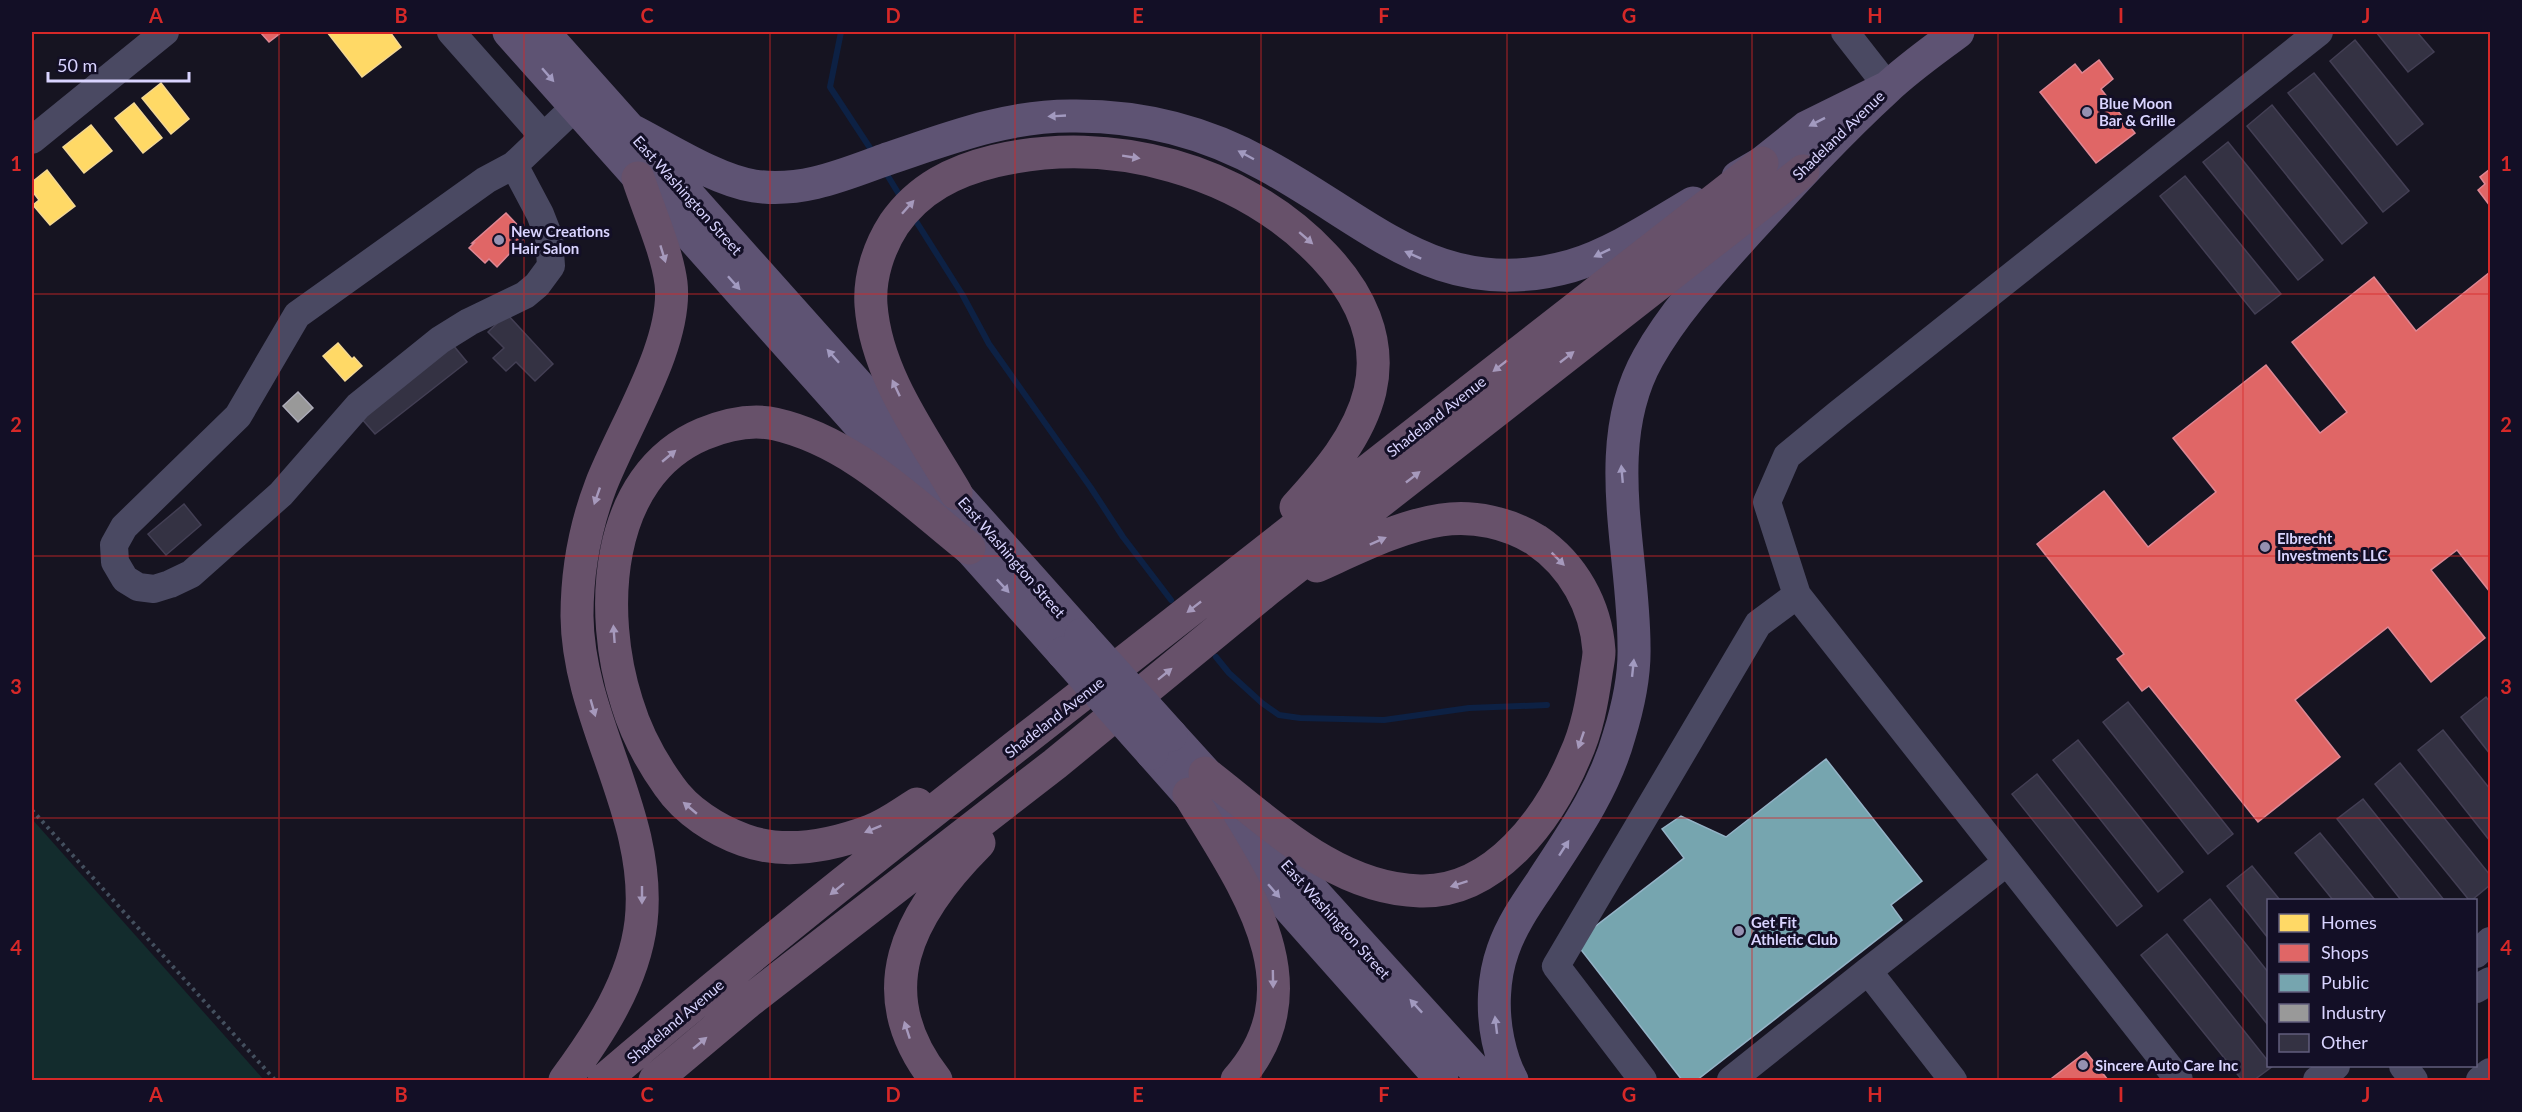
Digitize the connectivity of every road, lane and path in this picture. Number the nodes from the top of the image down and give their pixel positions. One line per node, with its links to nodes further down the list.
1 (165, 32): 12 (street)
2 (452, 32): 11 (street)
3 (509, 32): 9 (main road, East Washington Street, one-way to 9)
4 (543, 32): 10 (main road, East Washington Street)
5 (1845, 32): 8 (street)
6 (1958, 32): 8 (main road)
7 (2319, 32): 21 (street)
8 (1888, 87): 13 (main road, Shadeland Avenue, one-way to 13); 15 (main road, Shadeland Avenue)
9 (575, 107): 11 (street); 16 (main road, East Washington Street)
10 (629, 129): 13 (main road, one-way to 10); 17 (main road, East Washington Street, one-way to 10)
11 (543, 136): 14 (street)
12 (32, 140)
13 (1762, 163): 19 (highway, Shadeland Avenue, one-way to 19)
14 (514, 165): 14 (street)
15 (1803, 171): 20 (highway, Shadeland Avenue, one-way to 15); 42 (main road, one-way to 15)
16 (638, 178): 18 (main road, East Washington Street, one-way to 18); 35 (highway, one-way to 35)
17 (956, 493): 19 (highway, one-way to 19); 22 (main road, East Washington Street)
18 (969, 548): 22 (main road, East Washington Street, one-way to 22); 23 (highway, one-way to 18)
19 (1240, 571): 23 (highway, Shadeland Avenue, one-way to 23)
20 (1267, 590): 24 (highway, Shadeland Avenue, one-way to 20); 25 (highway, one-way to 25)
21 (1797, 596): 27 (street); 43 (street)
22 (1072, 644): 25 (main road, East Washington Street, bridge)
23 (1014, 748): 36 (highway, Shadeland Avenue, one-way to 36)
24 (1055, 764): 37 (highway, Shadeland Avenue, one-way to 24); 38 (highway, one-way to 24)
25 (1197, 784): 39 (highway, one-way to 39); 40 (main road, East Washington Street, one-way to 40); 41 (main road, East Washington Street, one-way to 25)
26 (32, 810): 34 (path)
27 (2007, 862): 30 (street); 46 (street)
28 (2490, 941): 29 (street)
29 (2477, 952)
30 (1868, 971): 44 (street); 45 (street)
31 (2334, 1067): 47 (street)
32 (2404, 1067): 48 (street)
33 (2490, 1072): 49 (street)
34 (275, 1080)
35 (565, 1080)
36 (604, 1080)
37 (656, 1080)
38 (936, 1080)
39 (1237, 1080)
40 (1442, 1080)
41 (1484, 1080)
42 (1512, 1080)
43 (1643, 1080)
44 (1731, 1080)
45 (1953, 1080)
46 (2179, 1080)
47 (2318, 1080)
48 (2414, 1080)
49 (2480, 1080)

